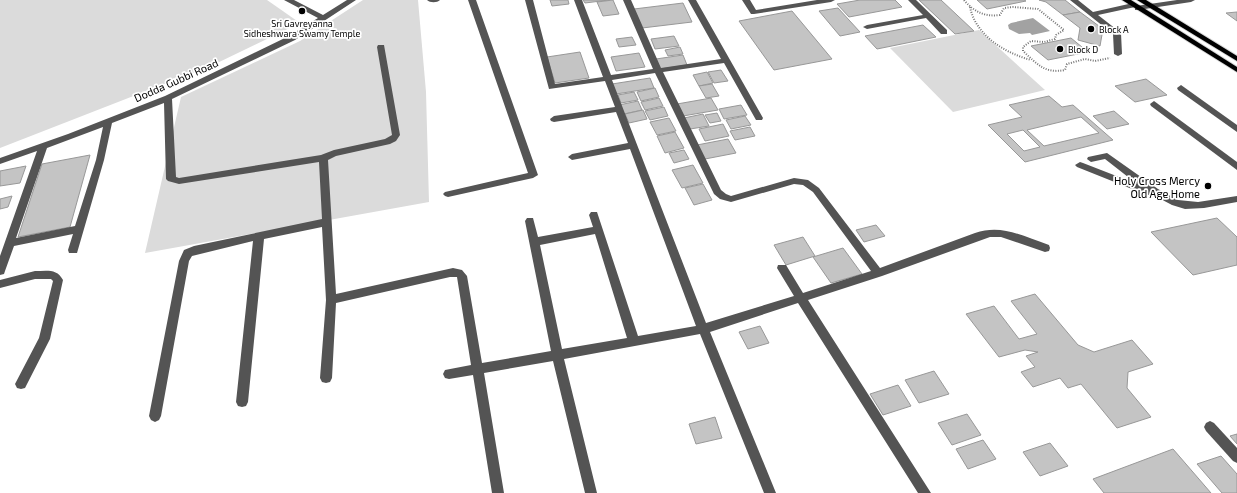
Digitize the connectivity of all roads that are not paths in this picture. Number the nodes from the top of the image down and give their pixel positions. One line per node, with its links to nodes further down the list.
1 (288, 0): 22 (street)
2 (352, 0): 22 (street, Dodda Gubbi Road)
3 (430, 0): 4 (street)
4 (436, 0)
5 (472, 0): 48 (street)
6 (529, 0): 31 (street)
7 (578, 0): 31 (street)
8 (627, 0): 30 (street)
9 (692, 0): 28 (street)
10 (746, 0): 17 (street)
11 (831, 0): 17 (street)
12 (912, 0): 21 (street)
13 (1074, 0): 20 (street)
14 (1126, 0): 18 (main road)
15 (1141, 0): 19 (main road)
16 (1191, 0): 19 (street)
17 (802, 2)
18 (1136, 6): 19 (street); 20 (street); 29 (main road)
19 (1151, 6): 27 (main road)
20 (1092, 14): 26 (street)
21 (928, 16): 23 (street); 24 (street)
22 (324, 18): 33 (street, Dodda Gubbi Road)
23 (867, 27)
24 (944, 32)
25 (381, 46): 43 (street)
26 (1118, 54)
27 (1235, 57)
28 (727, 60): 30 (street); 36 (street)
29 (1237, 70)
30 (658, 71): 31 (street); 63 (street)
31 (608, 78): 35 (street)
32 (1181, 88): 39 (street)
33 (168, 98): 38 (street, Dodda Gubbi Road); 43 (street)
34 (1154, 104): 47 (street)
35 (620, 109): 37 (street); 40 (street)
36 (759, 118)
37 (554, 119)
38 (108, 122): 41 (street, Dodda Gubbi Road); 54 (street)
39 (1237, 129)
40 (633, 145): 42 (street); 67 (street)
41 (43, 146): 45 (street, Dodda Gubbi Road); 58 (street)
42 (572, 157)
43 (323, 158): 53 (street)
44 (1091, 159): 49 (street)
45 (0, 161)
46 (1080, 165): 49 (street)
47 (1237, 167)
48 (448, 194)
49 (1164, 198): 50 (street)
50 (1237, 199)
51 (594, 215): 55 (street)
52 (530, 221): 57 (street)
53 (327, 222): 56 (street); 66 (street)
54 (78, 230): 58 (street); 60 (street)
55 (598, 230): 57 (street); 68 (street)
56 (259, 236): 74 (street); 75 (street)
57 (534, 242): 69 (street)
58 (10, 243): 62 (street)
59 (1045, 248): 63 (street)
60 (73, 250)
61 (782, 268): 65 (street)
62 (0, 271)
63 (878, 274): 65 (street)
64 (0, 284): 73 (street)
65 (802, 298): 67 (street); 81 (street)
66 (331, 300): 70 (street); 72 (street)
67 (703, 329): 68 (street); 80 (street)
68 (634, 341): 69 (street)
69 (557, 354): 70 (street); 79 (street)
70 (477, 368): 71 (street); 78 (street)
71 (449, 374)
72 (326, 378)
73 (21, 384)
74 (242, 402)
75 (155, 416)
76 (1210, 427): 77 (street)
77 (1237, 457)
78 (498, 493)
79 (591, 493)
80 (770, 493)
81 (925, 493)

